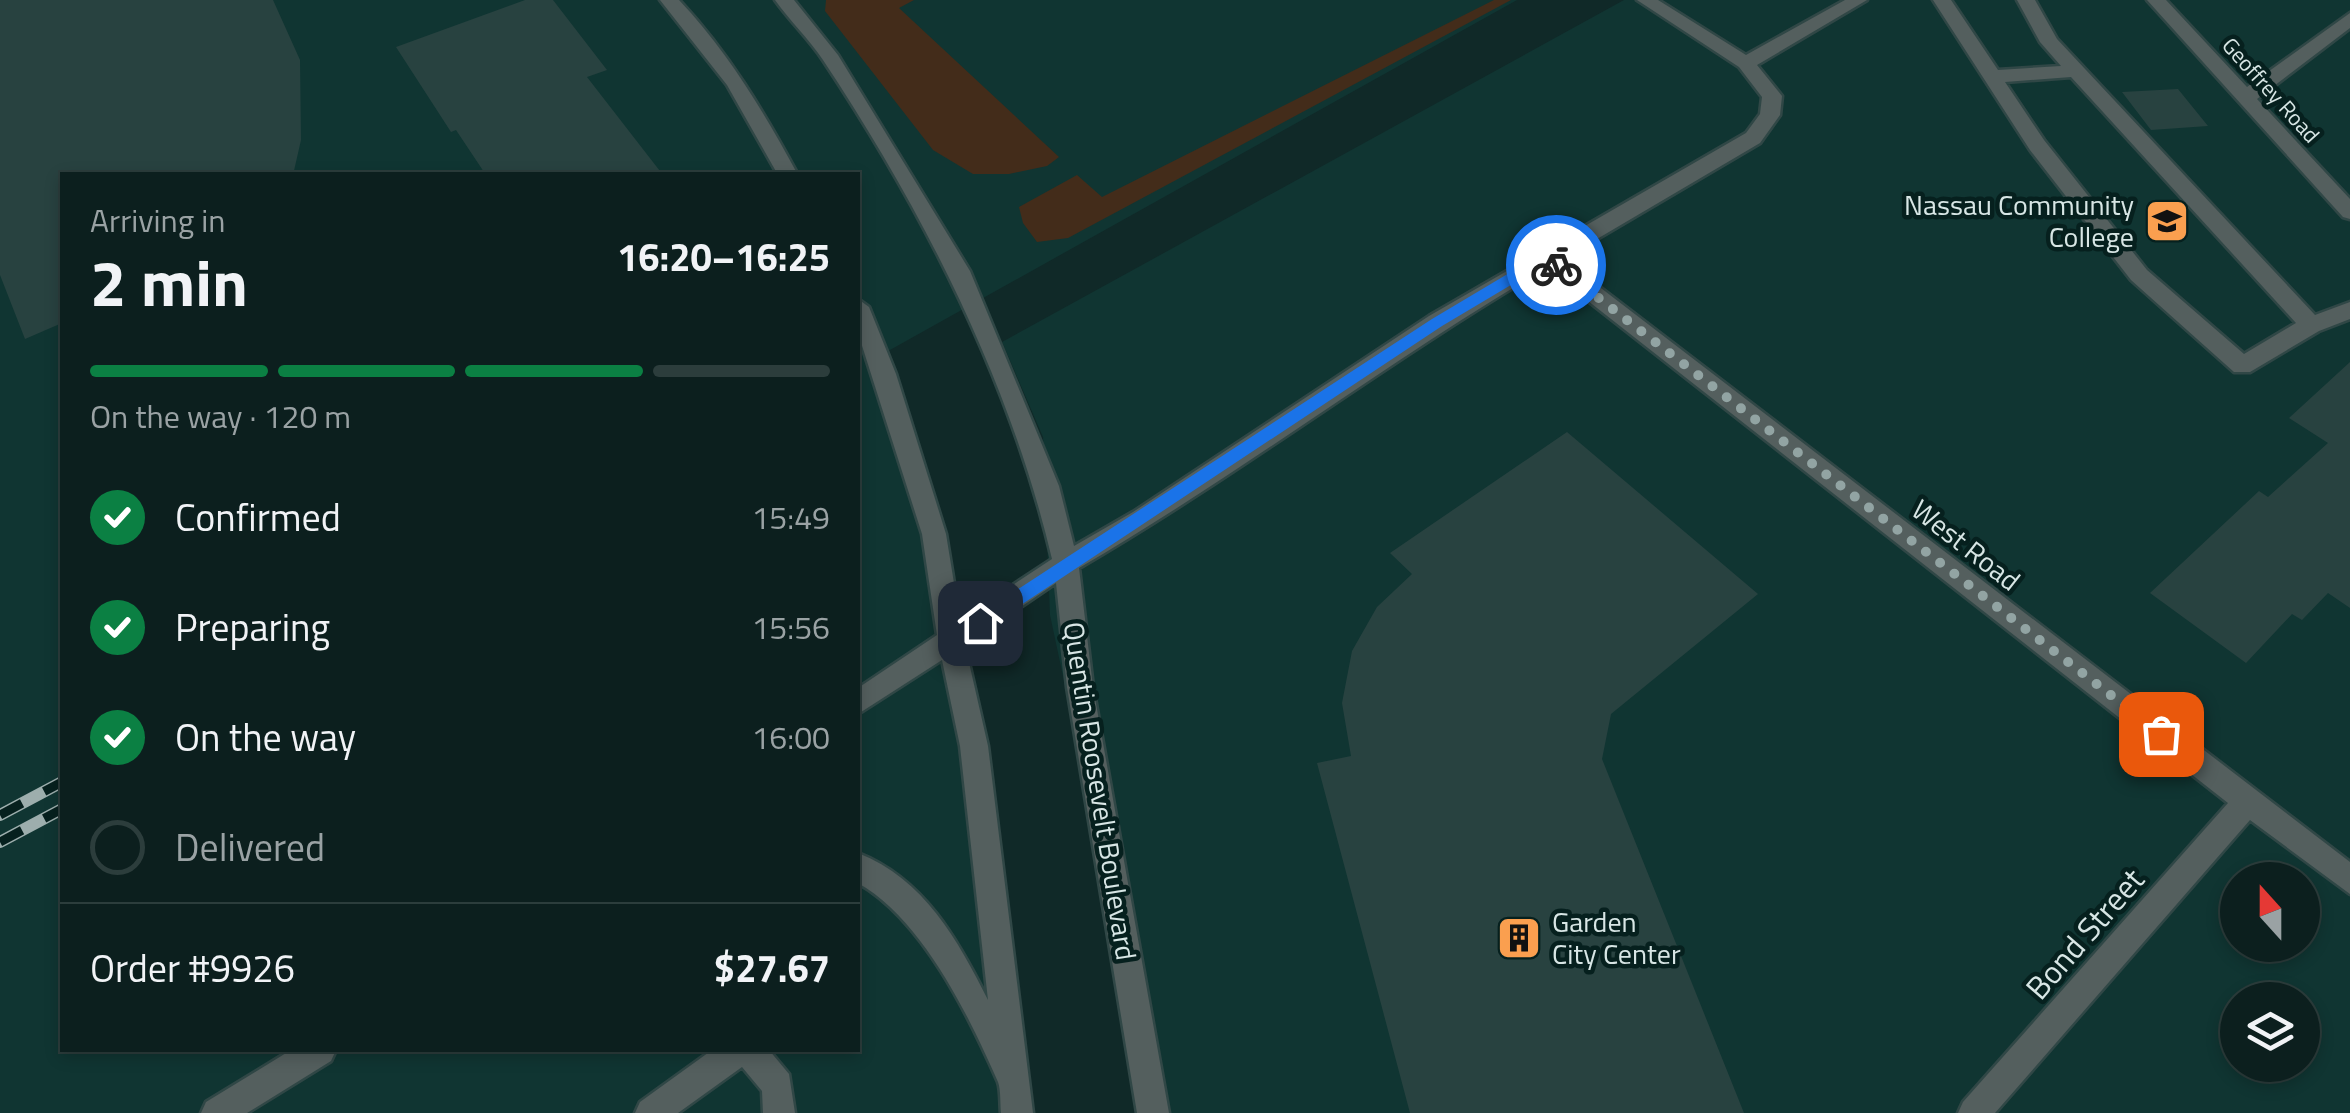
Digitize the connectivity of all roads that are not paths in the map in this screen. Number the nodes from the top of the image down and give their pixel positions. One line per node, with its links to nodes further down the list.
1 (668, 0): 13 (street)
2 (784, 0): 19 (street, Quentin Roosevelt Boulevard)
3 (1646, 0): 9 (street)
4 (1858, 0): 9 (street)
5 (1942, 0): 11 (street)
6 (2026, 0): 10 (street)
7 (2156, 0): 12 (street, Geoffrey Road)
8 (2350, 19): 12 (street)
9 (1746, 63): 15 (street)
10 (2074, 70): 11 (street); 18 (street)
11 (1991, 77): 18 (street)
12 (2244, 99): 14 (street, Geoffrey Road)
13 (786, 172)
14 (2350, 212)
15 (1546, 258): 19 (street); 22 (street, West Road)
16 (2350, 310): 18 (street)
17 (860, 312): 20 (street)
18 (2311, 325)
19 (1066, 563): 20 (street); 32 (street, Quentin Roosevelt Boulevard)
20 (951, 643): 21 (street); 28 (street)
21 (860, 701)
22 (2248, 801): 24 (street, West Road); 33 (street, Bond Street)
23 (860, 868): 28 (street)
24 (2350, 880)
25 (317, 1052): 29 (street)
26 (736, 1052): 30 (street)
27 (750, 1052): 31 (street)
28 (1016, 1100)
29 (218, 1113)
30 (651, 1113)
31 (779, 1113)
32 (1153, 1113)
33 (1974, 1113)

